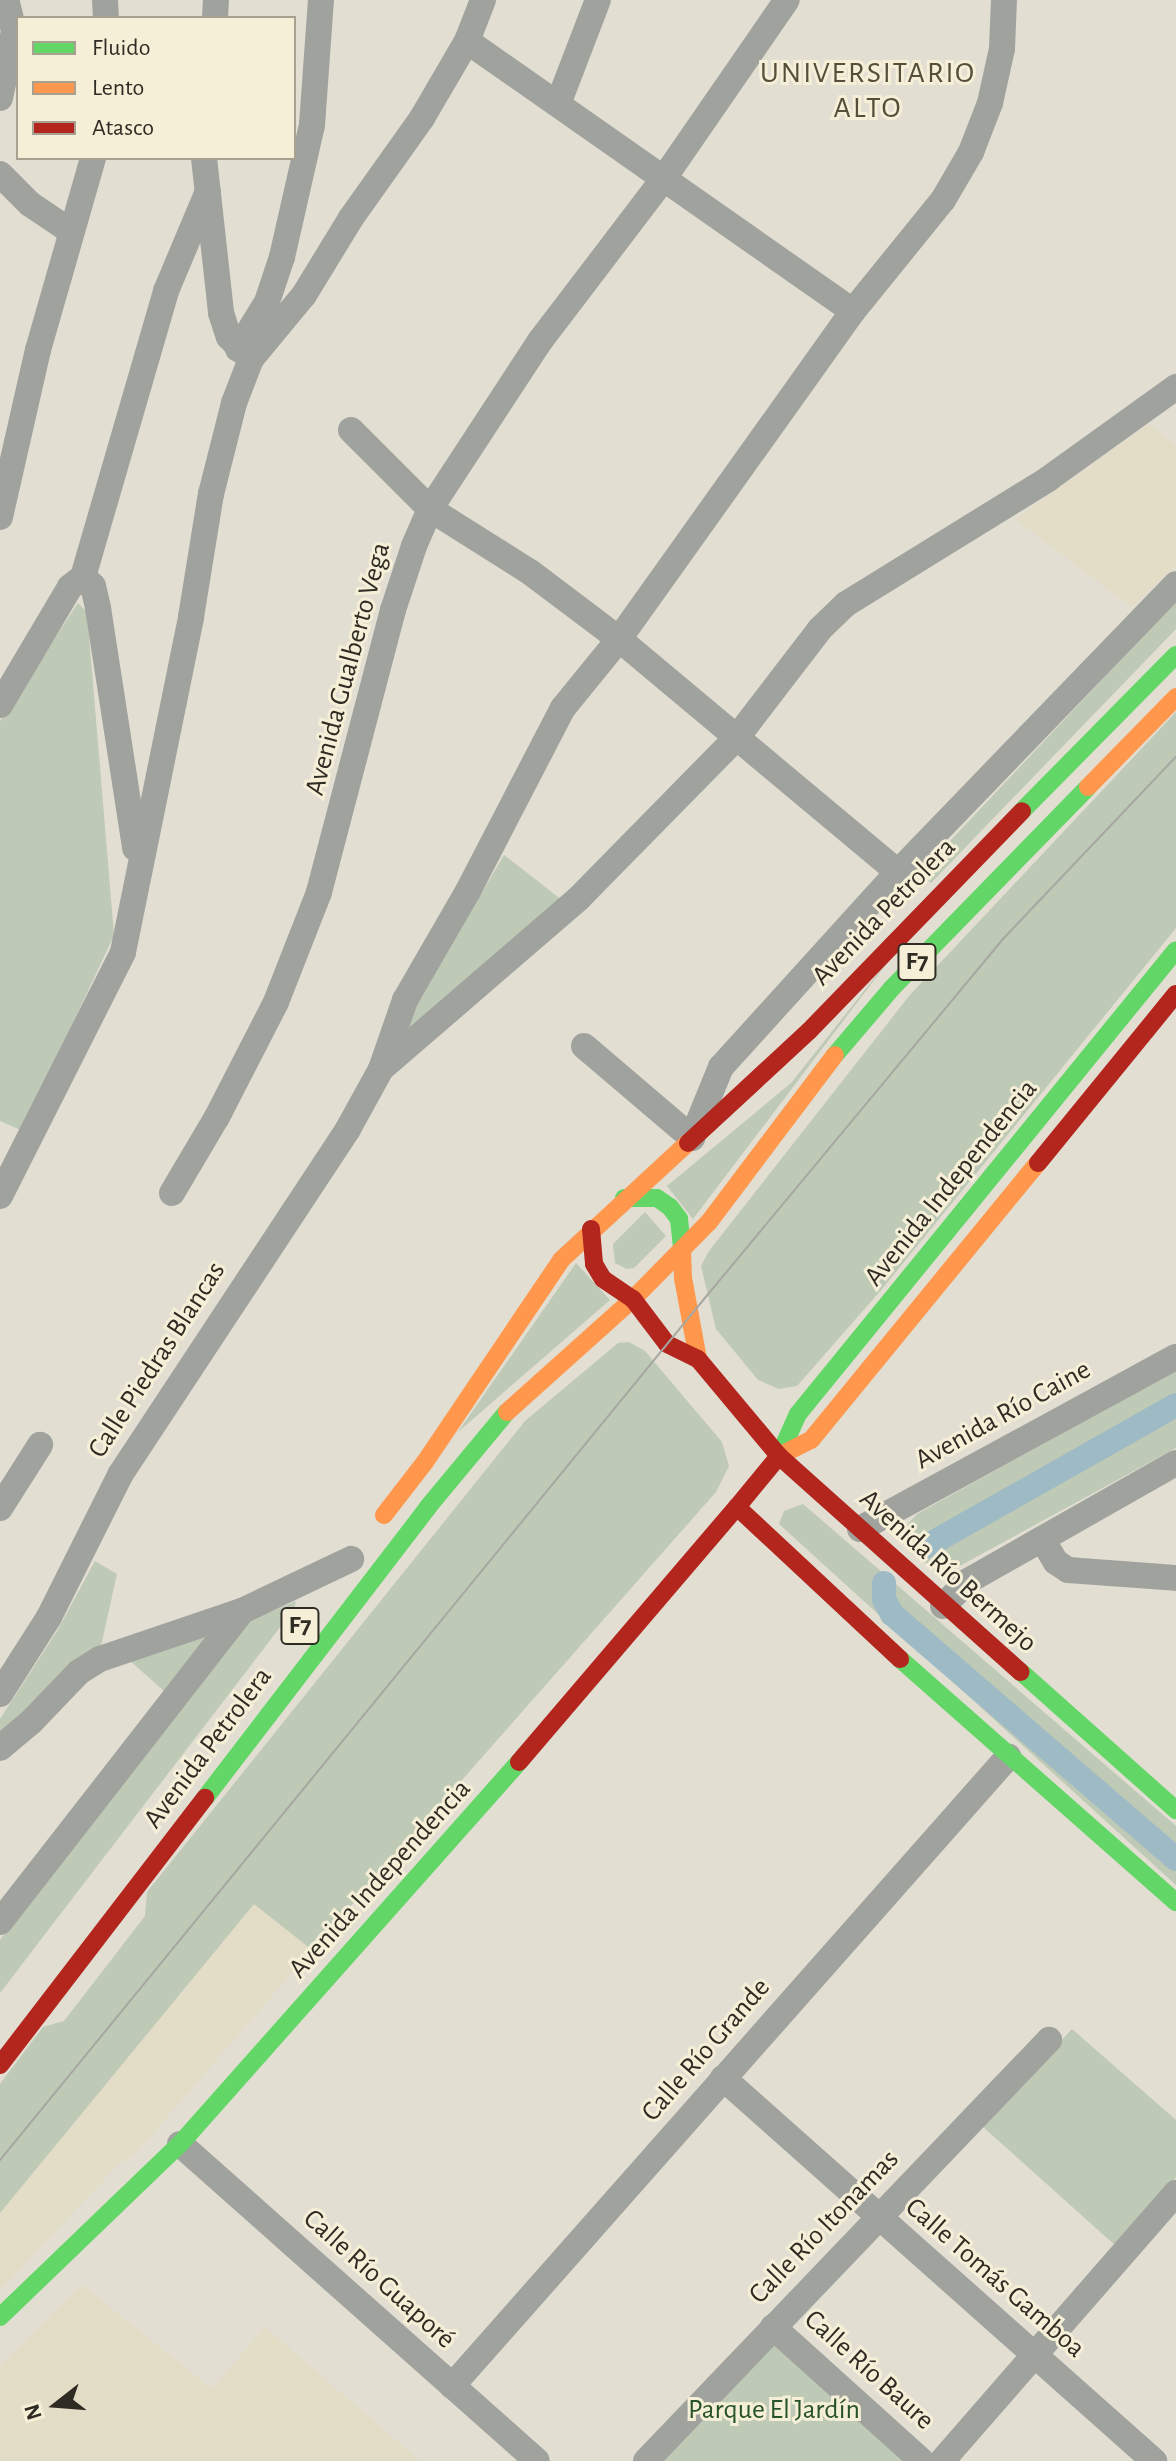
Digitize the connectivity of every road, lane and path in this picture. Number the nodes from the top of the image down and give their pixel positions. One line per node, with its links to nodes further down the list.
1 (6, 0): 8 (street)
2 (321, 0): 17 (street)
3 (483, 0): 7 (street)
4 (598, 0): 9 (street)
5 (787, 0): 13 (street, Avenida Gualberto Vega)
6 (1004, 0): 16 (street)
7 (467, 41): 9 (street); 17 (street)
8 (0, 98)
9 (558, 104): 13 (street)
10 (92, 160): 15 (street)
11 (204, 160): 14 (street)
12 (0, 174): 15 (street)
13 (664, 178): 16 (street); 20 (street, Avenida Gualberto Vega)
14 (208, 191): 17 (street); 22 (street)
15 (70, 231): 21 (street)
16 (853, 311): 24 (street)
17 (244, 354): 29 (street)
18 (1176, 387): 28 (street)
19 (351, 430): 20 (street)
20 (430, 509): 24 (street); 36 (street, Avenida Gualberto Vega)
21 (0, 517)
22 (83, 577): 27 (street); 29 (street)
23 (1176, 584): 30 (street)
24 (619, 639): 28 (street); 34 (street)
25 (1176, 655): 35 (main road, Avenida Petrolera / F7)
26 (1176, 697): 40 (main road, Avenida Petrolera / F7)
27 (0, 705)
28 (738, 736): 30 (street); 34 (street)
29 (137, 868): 37 (street)
30 (898, 872): 35 (street)
31 (1176, 950): 45 (main road, Avenida Independencia)
32 (1176, 994): 45 (main road, Avenida Independencia)
33 (584, 1046): 35 (street)
34 (381, 1069): 56 (street, Calle Piedras Blancas)
35 (692, 1138): 38 (main road, Avenida Petrolera / F7)
36 (172, 1193)
37 (0, 1196)
38 (624, 1198): 39 (main road, F7); 40 (main road)
39 (591, 1229): 41 (main road); 51 (main road, F7)
40 (682, 1250): 41 (main road, F7); 43 (main road, Avenida Río Bermejo)
41 (633, 1299): 43 (main road, Avenida Río Bermejo); 63 (main road, Avenida Petrolera / F7)
42 (1176, 1357): 49 (street, Avenida Río Caine)
43 (698, 1359): 45 (main road, Avenida Río Bermejo)
44 (40, 1445): 48 (street)
45 (779, 1456): 47 (main road, Avenida Independencia); 49 (main road, Avenida Río Bermejo)
46 (1176, 1463): 50 (street)
47 (737, 1507): 58 (main road); 65 (main road, Avenida Independencia)
48 (0, 1508)
49 (860, 1529): 54 (main road, Avenida Río Bermejo)
50 (1042, 1539): 52 (street); 54 (street)
51 (360, 1547): 53 (main road, F7); 55 (street)
52 (1176, 1578)
53 (322, 1597)
54 (943, 1606): 59 (main road, Avenida Río Bermejo)
55 (242, 1611): 57 (street); 61 (street)
56 (0, 1694)
57 (0, 1748)
58 (1008, 1757): 60 (main road); 64 (street, Calle Río Grande)
59 (1176, 1810)
60 (1176, 1902)
61 (0, 1922)
62 (1049, 2040): 67 (street, Calle Río Itonamas)
63 (0, 2065)
64 (723, 2078): 67 (street, Calle Tomás Gamboa); 71 (street, Calle Río Grande)
65 (180, 2144): 68 (main road, Avenida Independencia); 71 (street, Calle Río Guaporé)
66 (1176, 2193): 70 (street)
67 (878, 2216): 69 (street, Calle Río Itonamas); 70 (street, Calle Tomás Gamboa)
68 (0, 2317)
69 (773, 2327): 73 (street, Calle Río Itonamas); 74 (street, Calle Río Baure)
70 (1035, 2355): 75 (street); 76 (street, Calle Tomás Gamboa)
71 (452, 2386): 72 (street, Calle Río Guaporé)
72 (537, 2461)
73 (646, 2461)
74 (922, 2461)
75 (942, 2461)
76 (1154, 2461)

